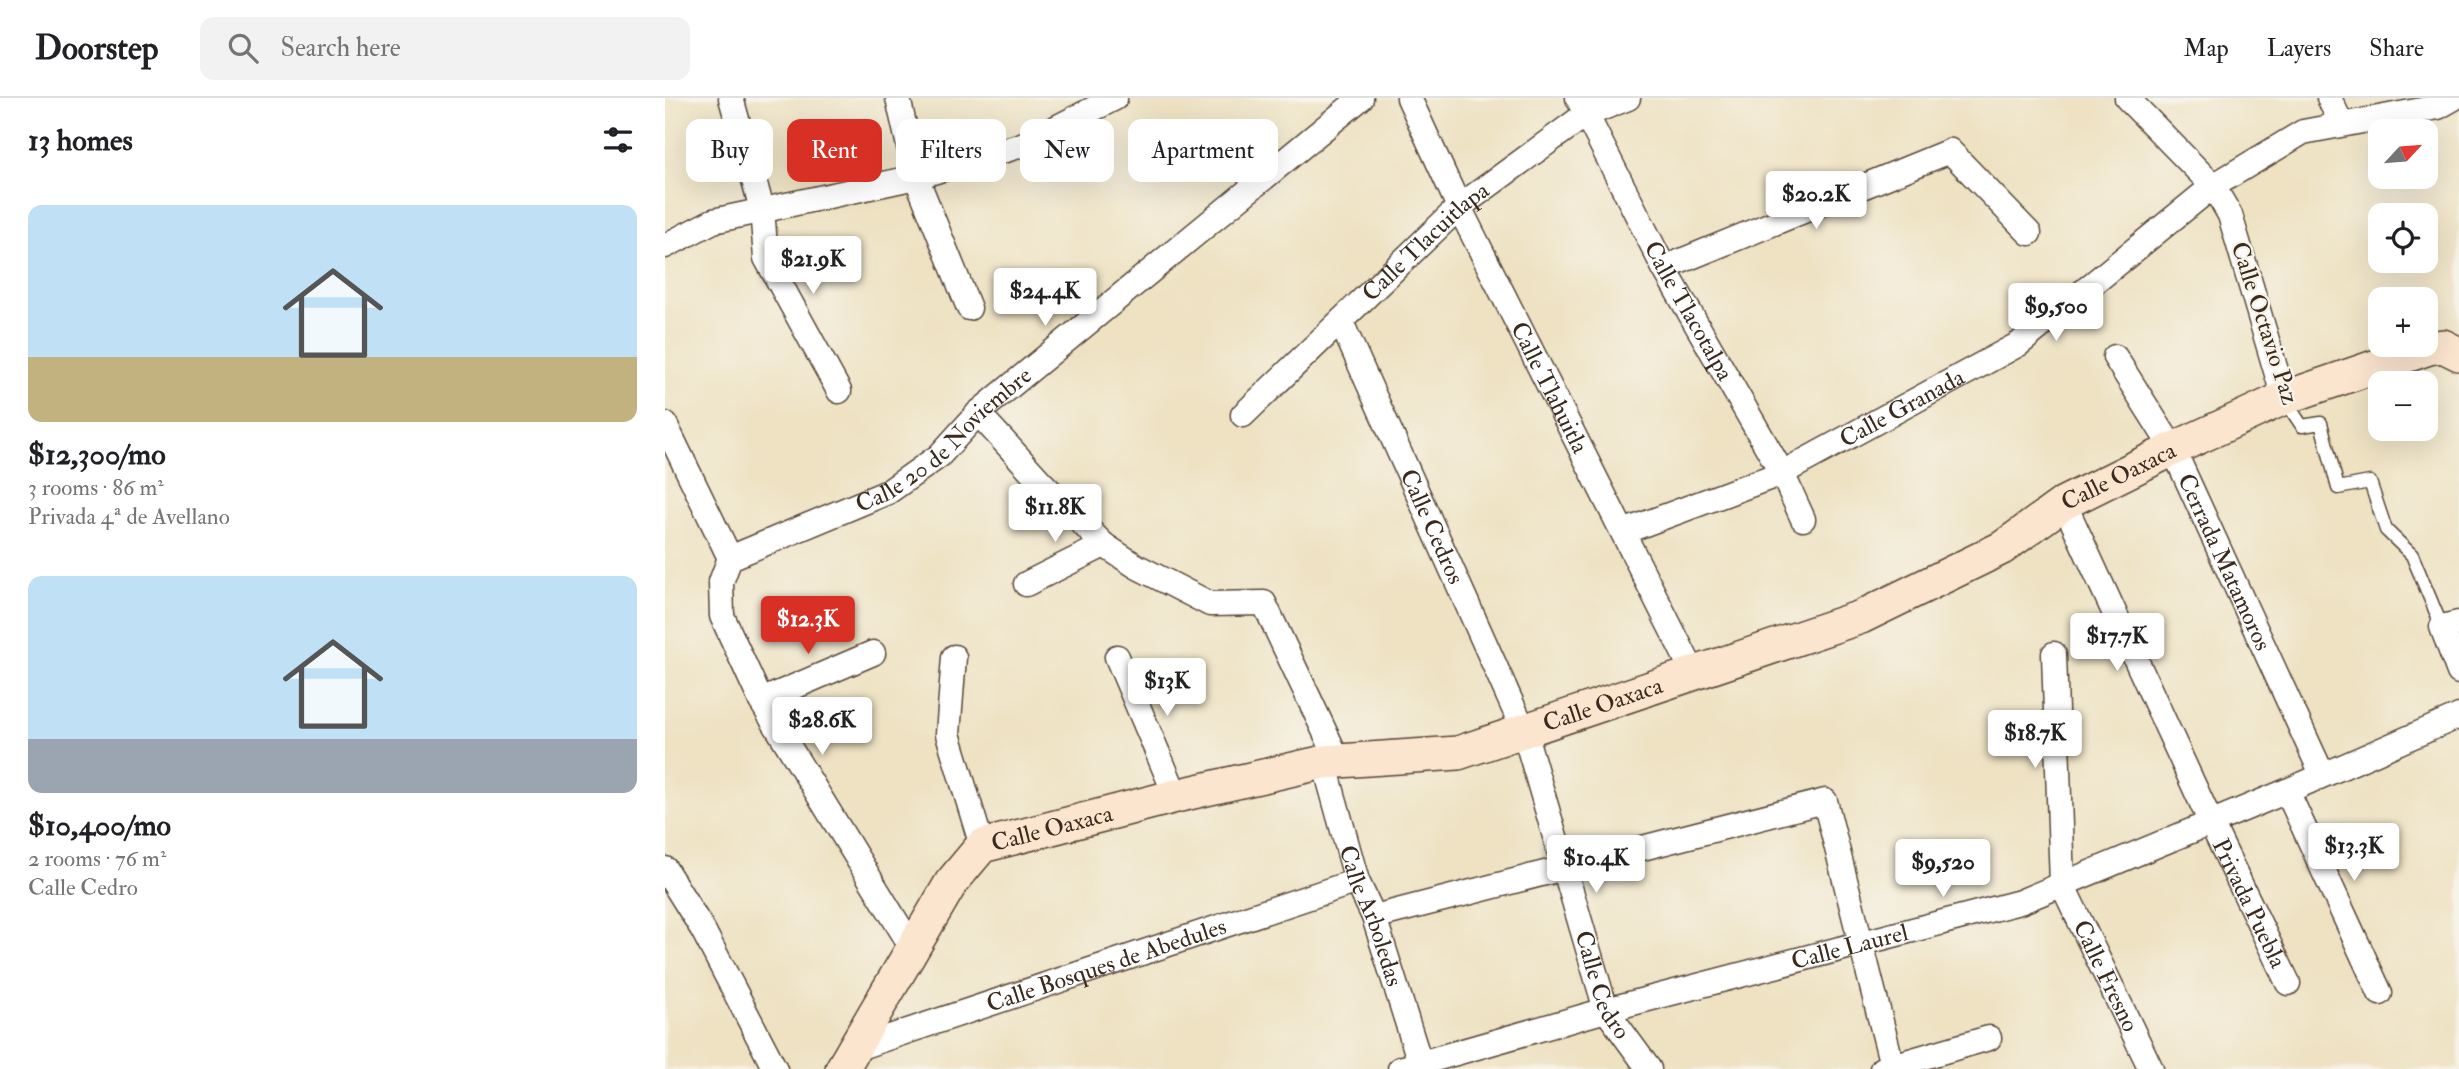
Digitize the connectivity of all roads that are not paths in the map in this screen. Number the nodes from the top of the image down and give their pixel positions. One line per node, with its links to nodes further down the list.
1 (730, 98): 19 (street)
2 (898, 98): 12 (street)
3 (1115, 98): 10 (street)
4 (1361, 98): 29 (street, Calle 20 de Noviembre)
5 (1409, 98): 18 (street, Calle Tlahuitla)
6 (1628, 98): 11 (street, Calle Tlacuitlapa)
7 (2127, 98): 17 (street, Calle Octavio Paz)
8 (2329, 98): 13 (street)
9 (2442, 101): 13 (street, Calle Granada)
10 (1089, 104): 14 (street)
11 (1581, 106): 18 (street, Calle Tlacuitlapa); 22 (street, Calle Tlacotalpa)
12 (903, 119)
13 (2341, 123): 17 (street, Calle Granada)
14 (1006, 150)
15 (896, 181): 19 (street)
16 (918, 182): 23 (street)
17 (2213, 186): 28 (street, Calle Octavio Paz); 33 (street, Calle Granada)
18 (1459, 207): 24 (street, Calle Tlacuitlapa); 36 (street, Calle Tlahuitla)
19 (762, 209): 21 (street); 27 (street)
20 (2029, 233): 22 (street)
21 (665, 246)
22 (1664, 268): 33 (street, Calle Tlacotalpa)
23 (969, 308)
24 (1341, 321): 30 (street, Calle Tlacuitlapa); 49 (street, Calle Cedros)
25 (2444, 351): 28 (street, Calle Oaxaca)
26 (2115, 356): 32 (street, Cerrada Matamoros)
27 (839, 391)
28 (2284, 398): 32 (street, Calle Oaxaca); 40 (lane, Calle Octavio Paz)
29 (978, 412): 37 (street); 38 (street, Calle 20 de Noviembre)
30 (1243, 415)
31 (665, 424): 38 (street)
32 (2173, 449): 34 (street, Calle Oaxaca); 51 (street, Cerrada Matamoros)
33 (1782, 473): 35 (street, Calle Tlacotalpa); 36 (street, Calle Granada)
34 (2064, 503): 46 (street, Calle Oaxaca); 54 (street, Privada Puebla)
35 (1803, 519)
36 (1623, 533): 46 (street, Calle Tlahuitla)
37 (1104, 545): 39 (street); 50 (street, Calle Arboledas)
38 (730, 558): 47 (street)
39 (1026, 584)
40 (2450, 625): 45 (street, Calle Octavio Paz)
41 (873, 653): 47 (street)
42 (2054, 654): 59 (street)
43 (954, 657): 55 (street)
44 (1117, 657): 53 (street)
45 (2459, 672)
46 (1694, 674): 49 (street, Calle Oaxaca)
47 (761, 701): 62 (street)
48 (2459, 716): 51 (street, Calle Laurel)
49 (1524, 731): 50 (street, Calle Oaxaca); 56 (street, Calle Cedro)
50 (1331, 761): 53 (street, Calle Oaxaca); 58 (street, Calle Arboledas)
51 (2322, 774): 52 (street, Calle Laurel)
52 (2287, 791): 54 (street, Calle Laurel); 64 (street)
53 (1176, 796): 55 (street, Calle Oaxaca)
54 (2211, 823): 59 (street, Calle Laurel); 63 (street, Privada Puebla)
55 (982, 846): 62 (street, Calle Oaxaca)
56 (1564, 868): 60 (street); 61 (street); 65 (street, Calle Cedro)
57 (665, 869): 70 (street)
58 (1357, 881): 60 (street, Calle Arboledas); 67 (street, Calle Bosques de Abedules)
59 (2062, 884): 61 (street, Calle Laurel); 72 (street, Calle Fresno)
60 (1374, 917): 68 (street, Calle Arboledas)
61 (1861, 944): 65 (street, Calle Laurel); 69 (street)
62 (913, 949): 67 (street, Calle Oaxaca)
63 (2288, 983)
64 (2380, 993)
65 (1606, 1010): 68 (street, Calle Laurel); 71 (street, Calle Cedro)
66 (1989, 1038): 69 (street)
67 (848, 1059)
68 (1414, 1067)
69 (1889, 1068)
70 (775, 1069)
71 (1649, 1069)
72 (2151, 1069)

